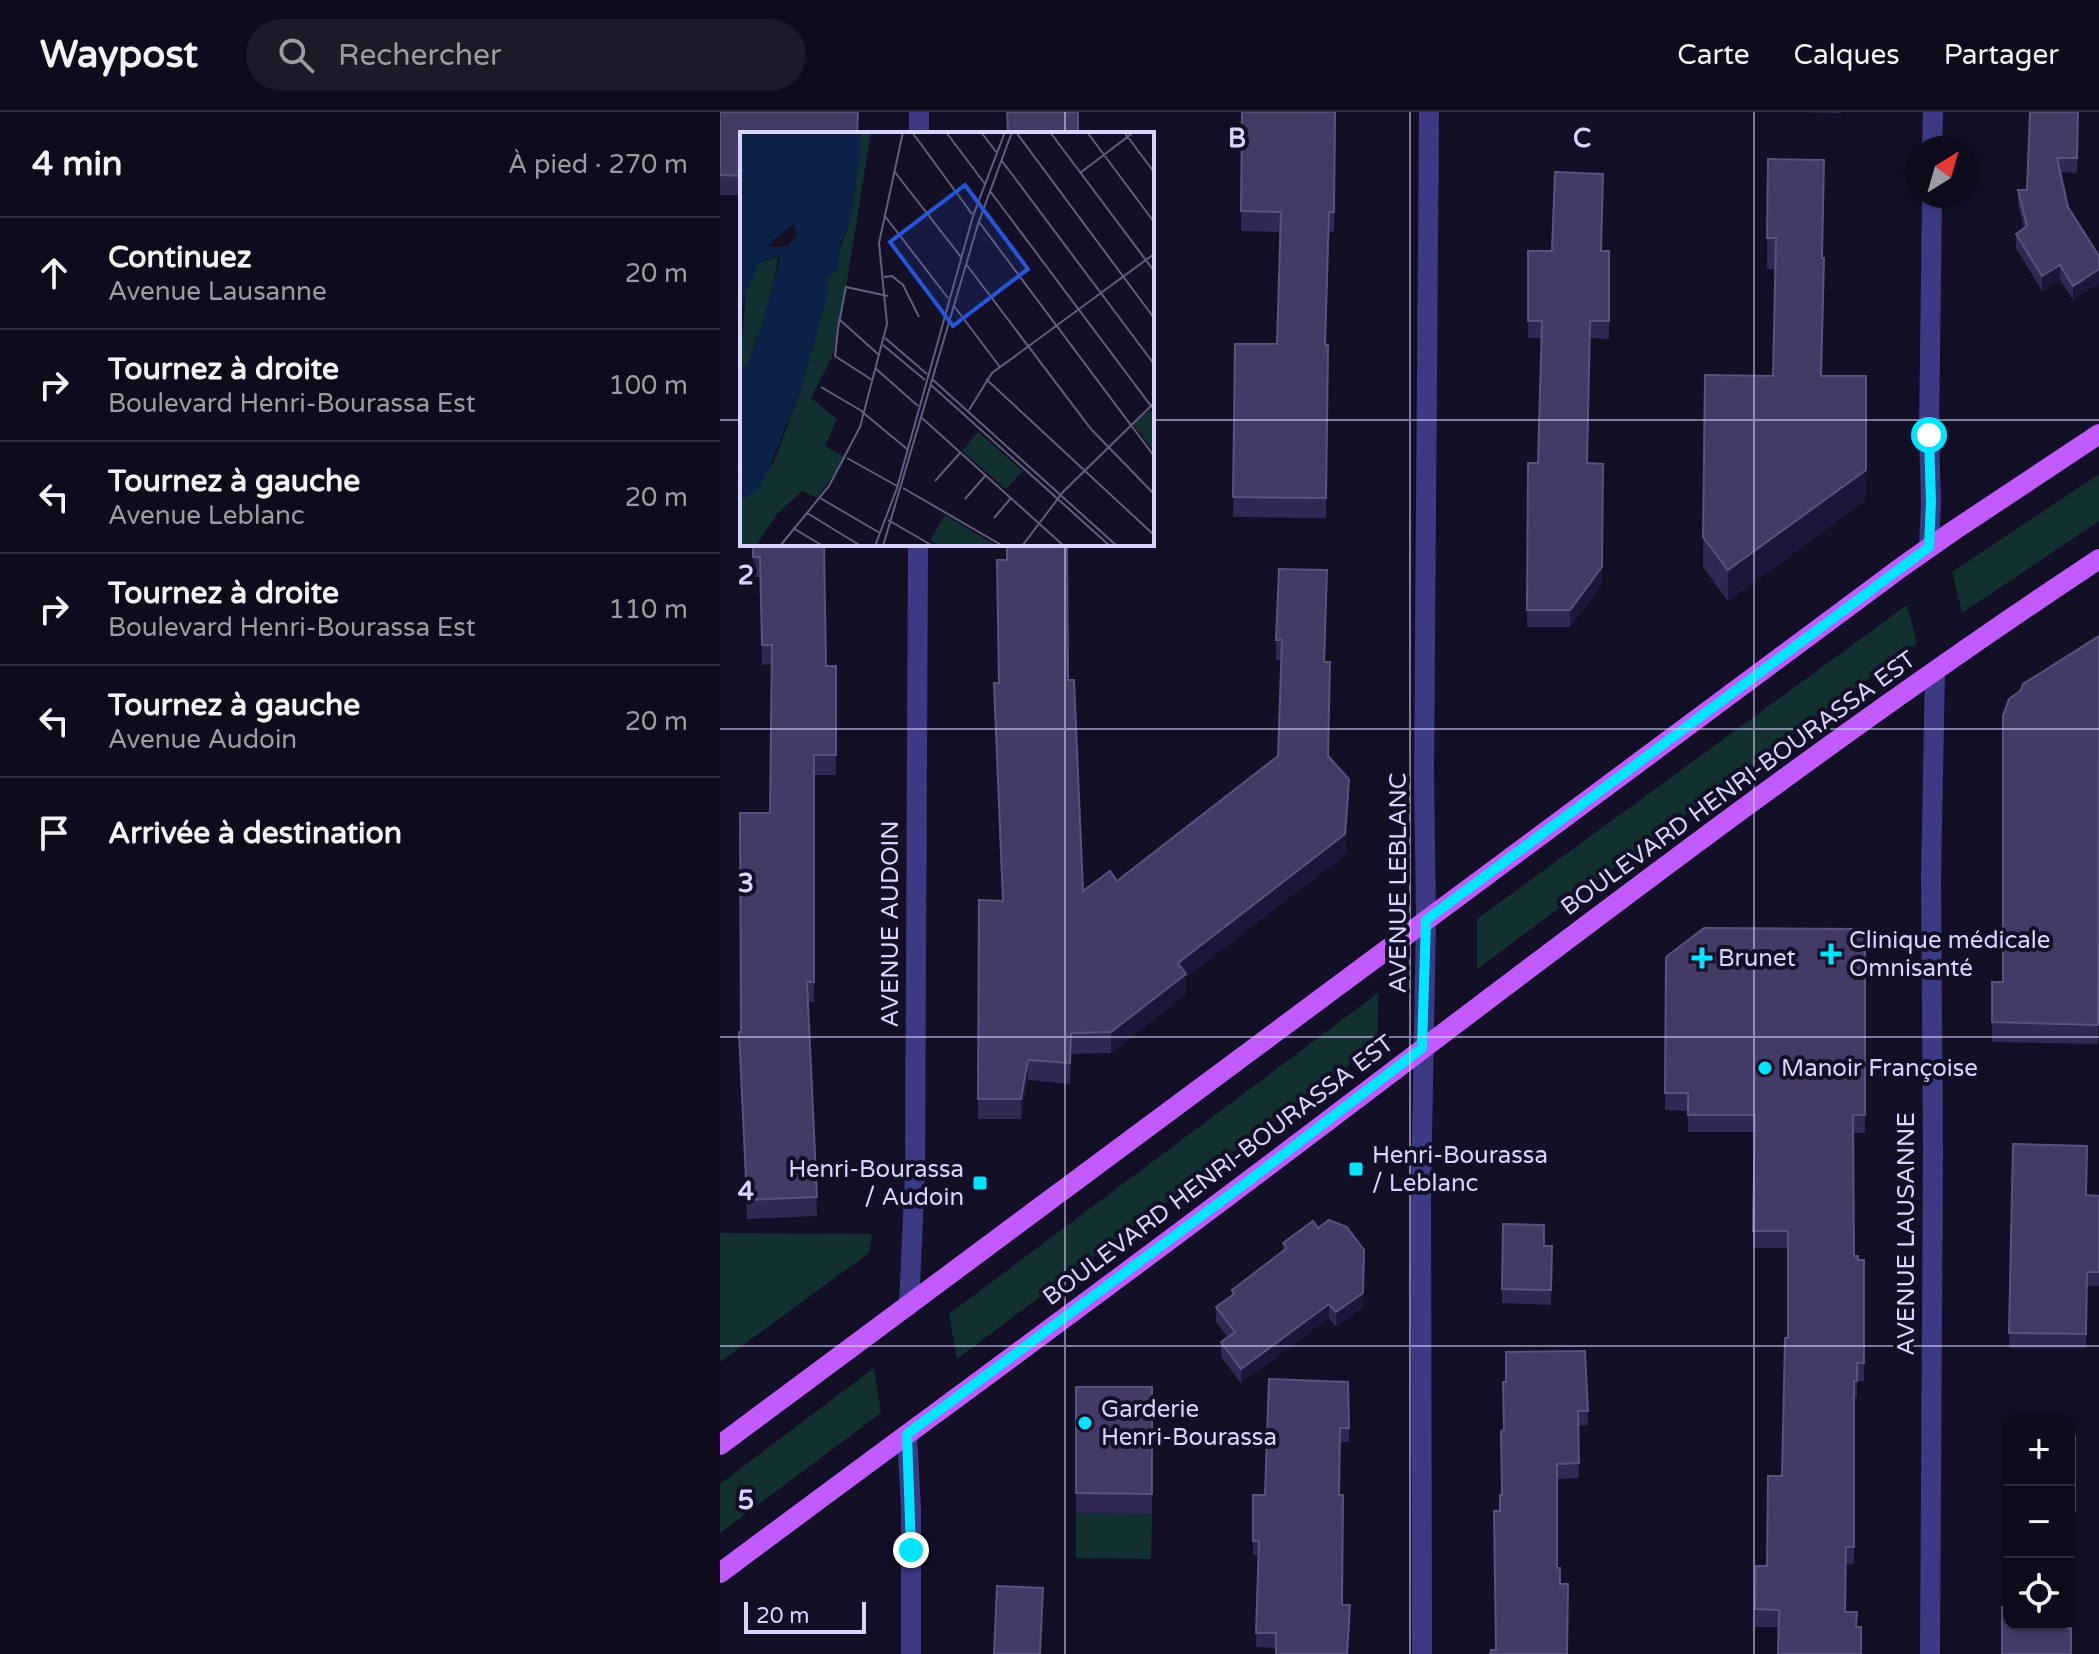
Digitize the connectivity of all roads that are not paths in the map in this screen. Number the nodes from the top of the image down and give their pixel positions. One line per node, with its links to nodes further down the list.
1 (1429, 112): 10 (street, AVENUE LEBLANC)
2 (1933, 112): 3 (street)
3 (1932, 136)
4 (1932, 208): 7 (street)
5 (2099, 434): 7 (main road)
6 (918, 546): 12 (street, AVENUE AUDOIN)
7 (1929, 547): 10 (main road)
8 (2099, 559): 9 (main road, BOULEVARD HENRI-BOURASSA EST)
9 (1935, 671): 11 (main road, BOULEVARD HENRI-BOURASSA EST); 18 (street, AVENUE LAUSANNE)
10 (1426, 920): 11 (street, AVENUE LEBLANC); 12 (main road)
11 (1422, 1048): 13 (main road, BOULEVARD HENRI-BOURASSA EST); 17 (street, AVENUE LEBLANC)
12 (909, 1305): 14 (main road)
13 (907, 1434): 15 (main road, BOULEVARD HENRI-BOURASSA EST); 16 (street)
14 (720, 1445)
15 (720, 1573)
16 (911, 1654)
17 (1422, 1654)
18 (1930, 1654)

